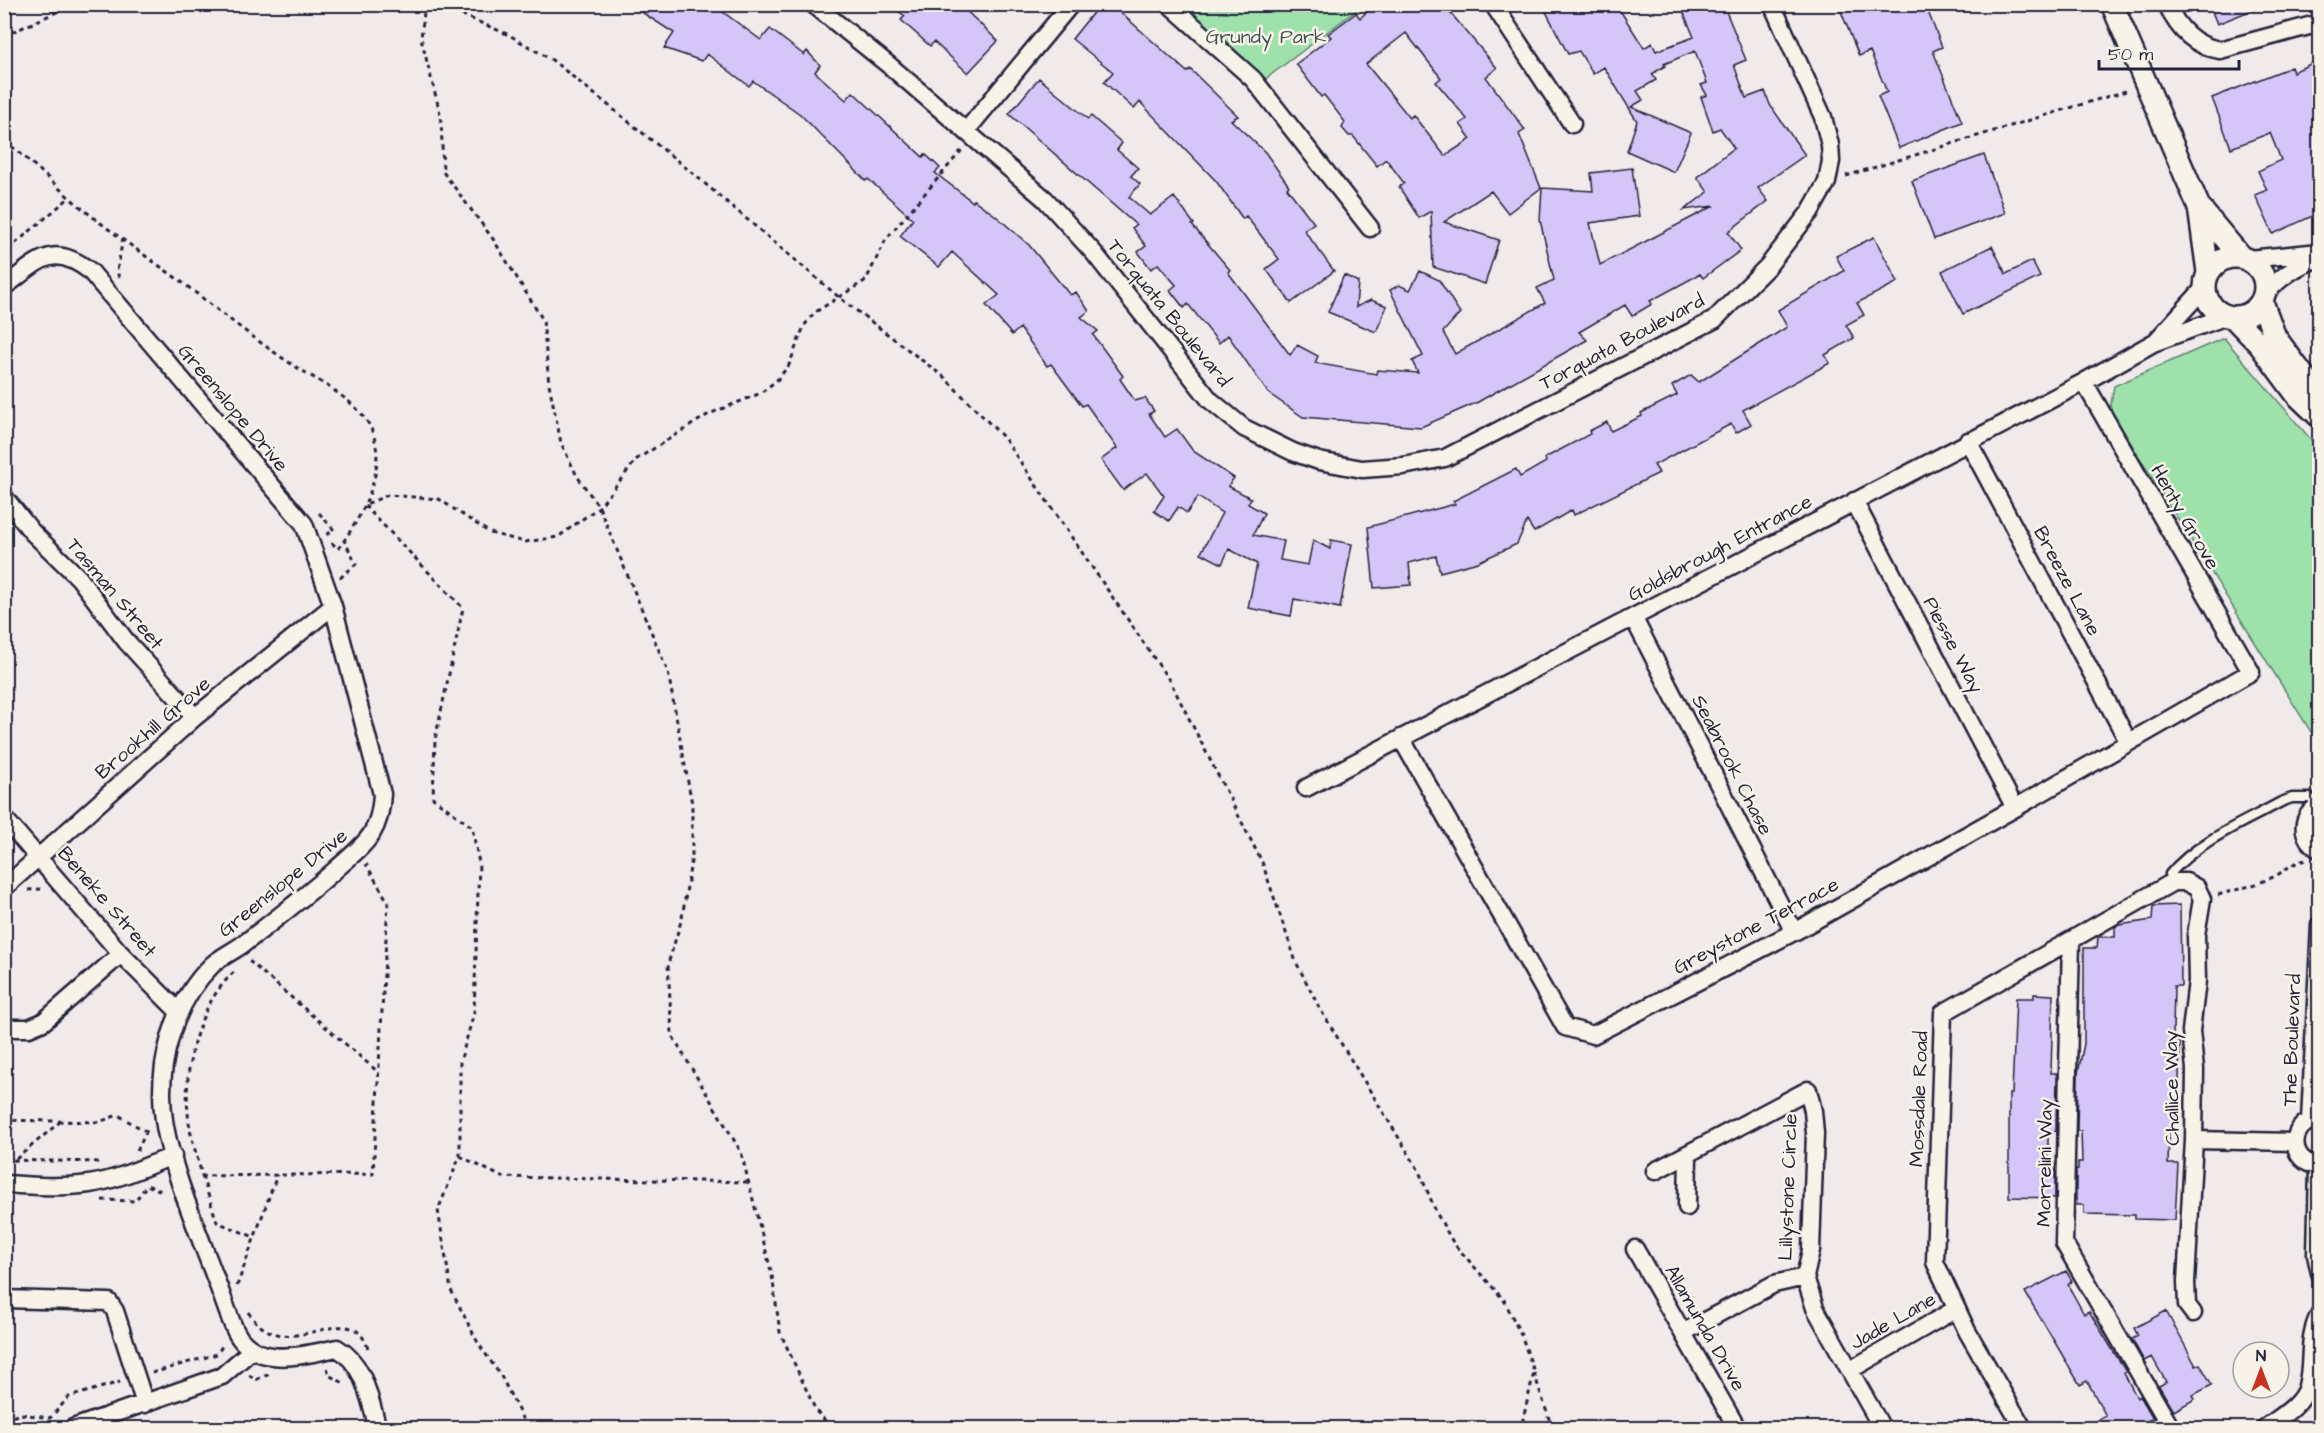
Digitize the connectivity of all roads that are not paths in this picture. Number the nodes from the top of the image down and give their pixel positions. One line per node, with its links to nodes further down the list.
1 (813, 4): 10 (street, Torquata Boulevard)
2 (1071, 4): 10 (street)
3 (1169, 4): 12 (street)
4 (1493, 4): 9 (street)
5 (1772, 4): 10 (street, Torquata Boulevard)
6 (2112, 4): 11 (street)
7 (2167, 4): 8 (street)
8 (2319, 23)
9 (1572, 124)
10 (970, 134)
11 (2199, 207): 15 (street); 16 (street)
12 (1370, 228)
13 (2319, 252): 15 (street)
14 (2319, 257): 18 (street)
15 (2244, 258): 16 (street); 18 (street)
16 (2206, 280): 19 (street); 20 (street, Goldsbrough Entrance)
17 (4, 287): 27 (street, Greenslope Drive)
18 (2263, 298): 19 (street); 22 (street)
19 (2230, 317): 20 (street, Goldsbrough Entrance); 23 (street)
20 (2153, 344): 21 (street, Goldsbrough Entrance)
21 (2084, 382): 24 (street, Goldsbrough Entrance); 29 (street, Henty Grove)
22 (2319, 398)
23 (2319, 417)
24 (1968, 441): 26 (street, Goldsbrough Entrance); 32 (street, Breeze Lane)
25 (4, 497): 30 (street, Tasman Street)
26 (1854, 501): 28 (street, Goldsbrough Entrance); 35 (street, Piesse Way)
27 (333, 606): 30 (street, Brookhill Grove); 45 (street, Greenslope Drive)
28 (1633, 617): 31 (street, Goldsbrough Entrance); 42 (street, Seabrook Chase)
29 (2251, 672): 32 (street, Greystone Terrace)
30 (195, 717): 38 (street, Brookhill Grove)
31 (1401, 738): 33 (street, Goldsbrough Entrance); 42 (street, Greystone Terrace)
32 (2128, 741): 35 (street, Greystone Terrace)
33 (1306, 788)
34 (2319, 805): 37 (street); 40 (lane)
35 (2015, 808): 42 (street, Greystone Terrace)
36 (4, 818): 38 (street, Beneke Street)
37 (2316, 854)
38 (39, 856): 39 (street, Brookhill Grove); 44 (street, Beneke Street)
39 (10, 882)
40 (2173, 882): 43 (street, Mossdale Road); 48 (street, Challice Way)
41 (2319, 926): 47 (street, The Boulevard)
42 (1794, 932)
43 (2071, 941): 60 (street, Mossdale Road); 72 (street, Morrelini Way)
44 (121, 954): 45 (street, Beneke Street); 46 (street)
45 (179, 1012): 51 (street, Greenslope Drive)
46 (4, 1028)
47 (2315, 1119): 49 (street)
48 (2194, 1140): 49 (street); 61 (street, Challice Way)
49 (2295, 1142): 52 (street)
50 (1688, 1155): 53 (street, Lillystone Circle); 55 (street); 58 (street, Lillystone Circle)
51 (173, 1156): 54 (street); 64 (street, Greenslope Drive)
52 (2319, 1166): 57 (street)
53 (1655, 1171)
54 (4, 1185)
55 (1687, 1207)
56 (1635, 1249): 63 (street, Allamunda Drive)
57 (2319, 1273)
58 (1805, 1277): 63 (street, Lillystone Circle); 65 (street, Lillystone Circle)
59 (4, 1299): 66 (street)
60 (1956, 1310): 65 (street, Jade Lane); 71 (street, Mossdale Road)
61 (2193, 1313)
62 (2319, 1313): 73 (street)
63 (1684, 1332): 69 (street, Allamunda Drive)
64 (252, 1350): 66 (street); 68 (street)
65 (1850, 1370): 70 (street, Lillystone Circle)
66 (146, 1404): 67 (street)
67 (73, 1428)
68 (378, 1428)
69 (1737, 1428)
70 (1882, 1428)
71 (2023, 1428)
72 (2171, 1428)
73 (2265, 1428)

